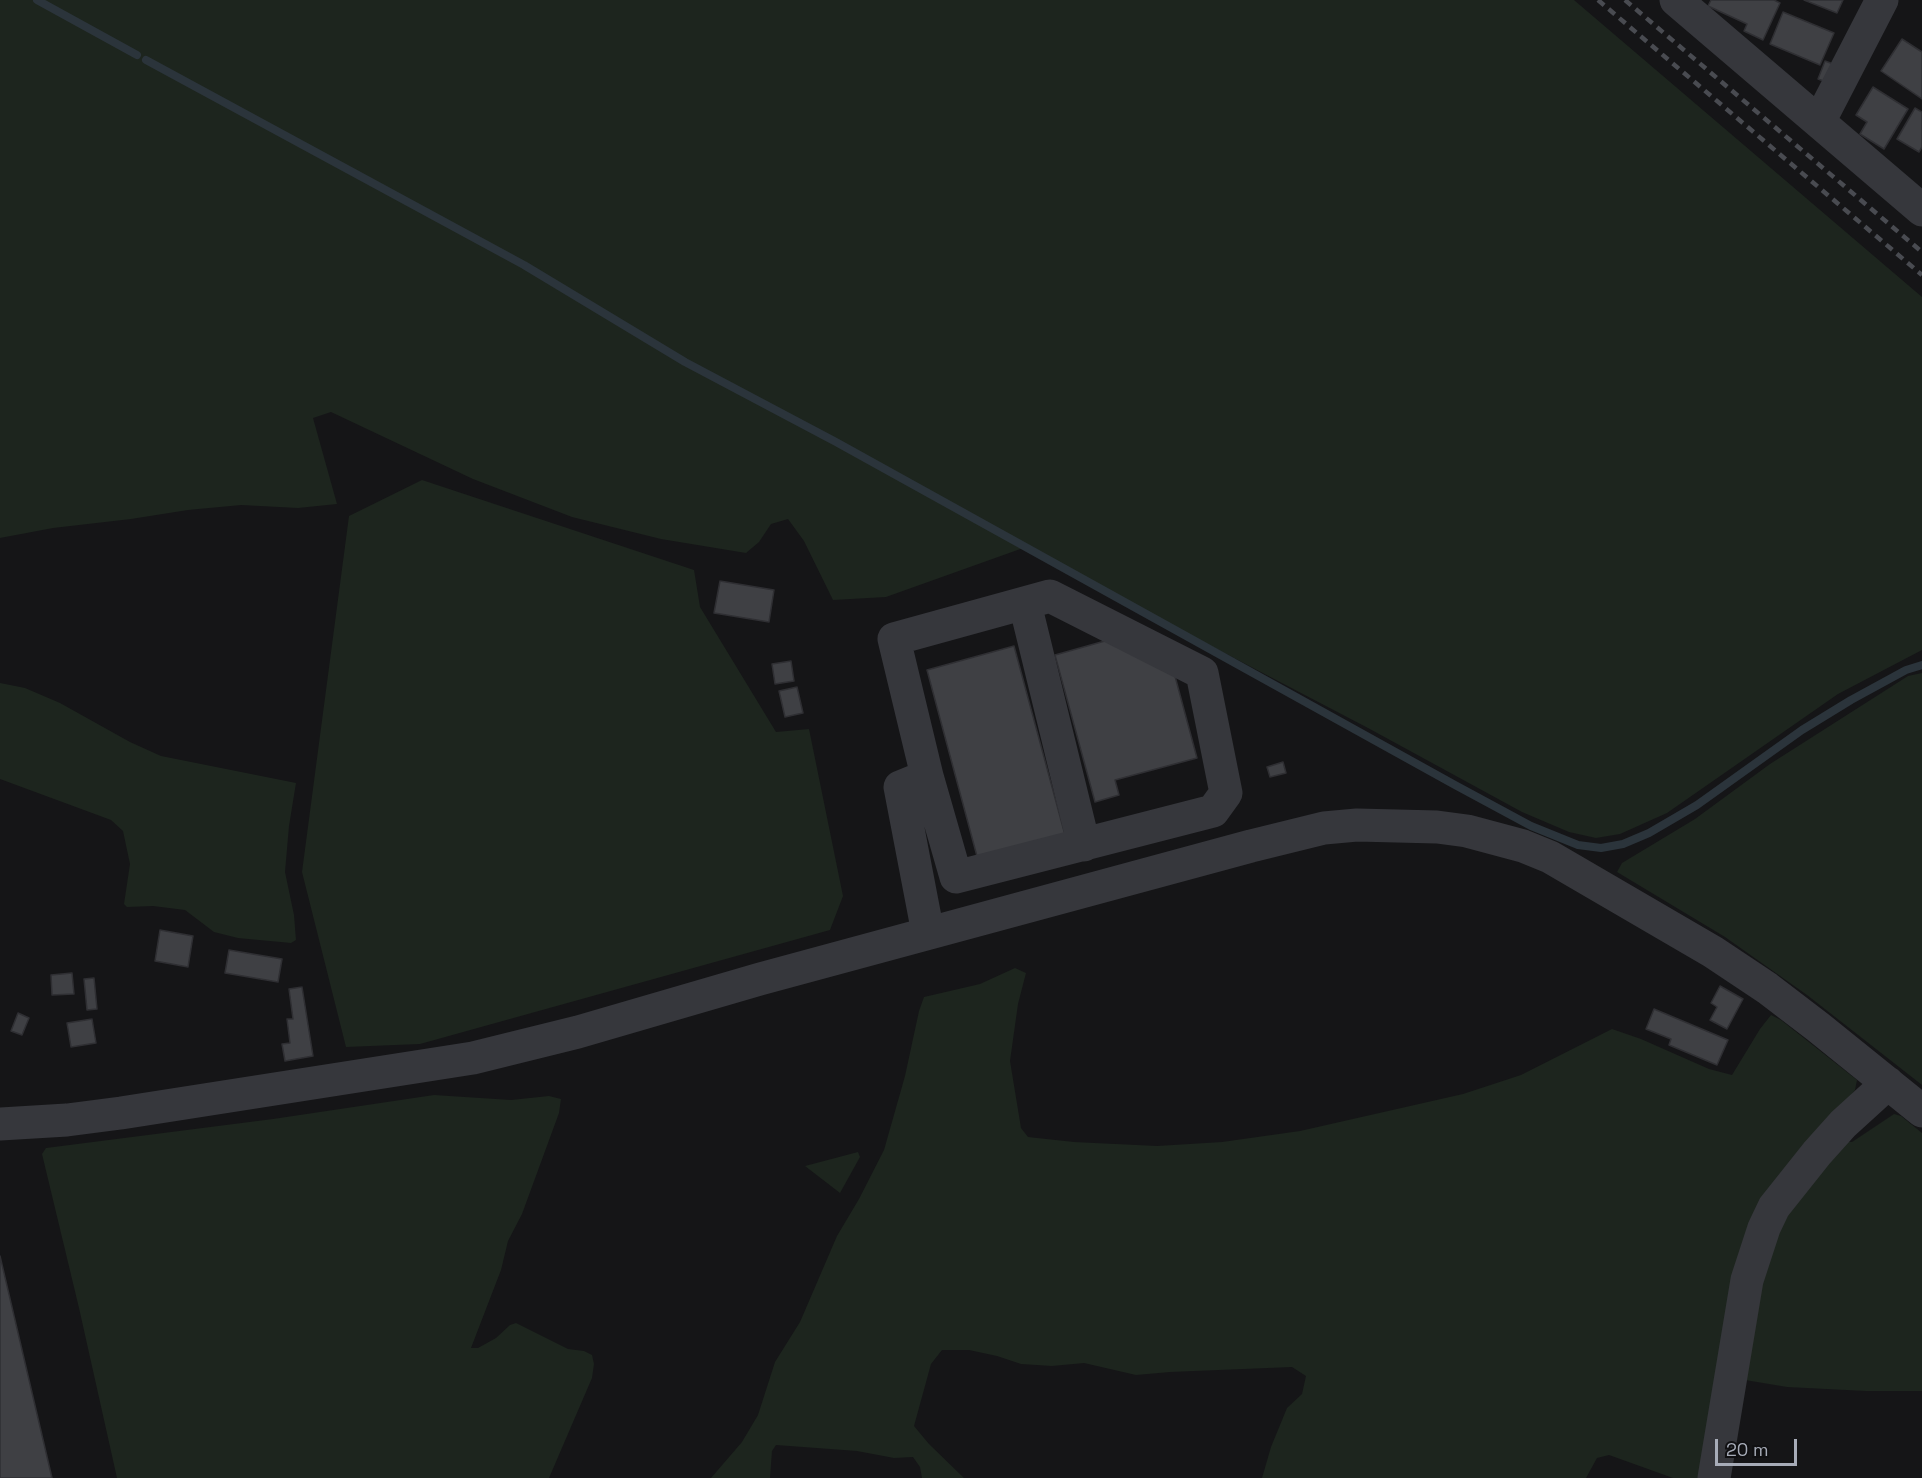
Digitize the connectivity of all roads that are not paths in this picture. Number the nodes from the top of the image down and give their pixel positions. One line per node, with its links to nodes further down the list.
1 (1882, 0): 3 (street)
2 (1680, 1): 3 (street)
3 (1819, 122): 4 (street)
4 (1922, 210)
5 (1025, 604): 6 (street); 7 (street); 7 (street)
6 (927, 776): 7 (street); 8 (street)
7 (1084, 844)
8 (928, 933): 9 (street); 11 (street)
9 (1888, 1083): 10 (street); 12 (street)
10 (1922, 1111)
11 (0, 1124)
12 (1714, 1478)

